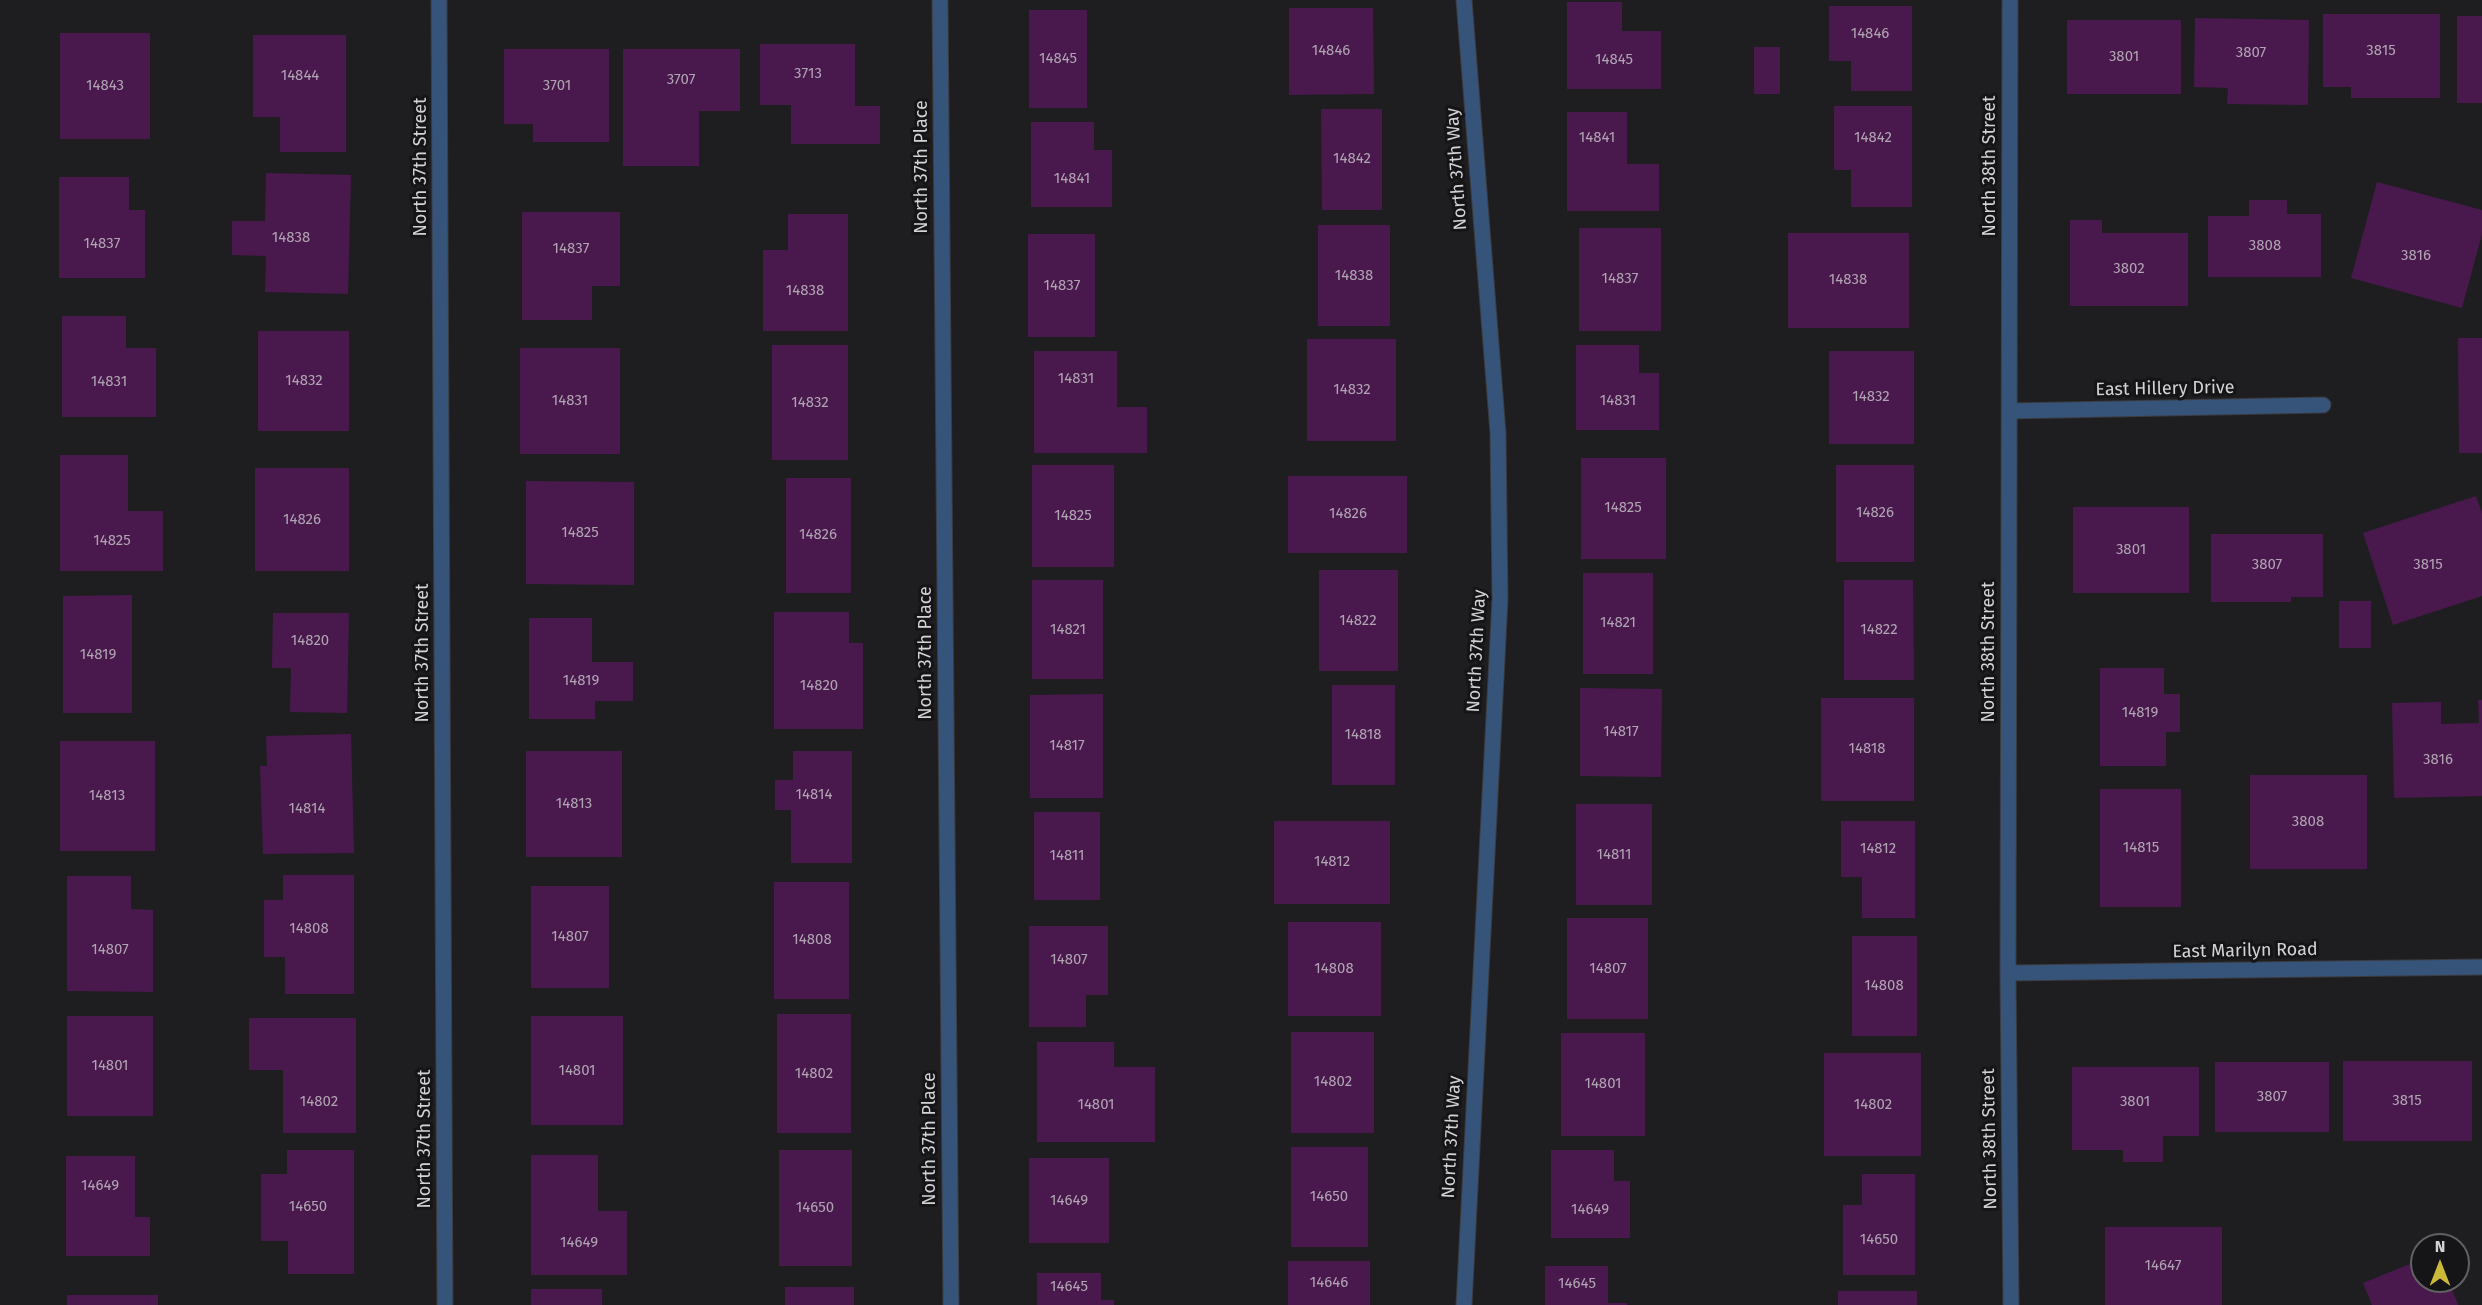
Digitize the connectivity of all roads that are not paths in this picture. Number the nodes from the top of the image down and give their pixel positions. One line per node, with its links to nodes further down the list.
1 (439, 0): 9 (street, North 37th Street)
2 (940, 0): 10 (street, North 37th Place)
3 (1464, 0): 11 (street, North 37th Way)
4 (2010, 0): 6 (street, North 38th Street)
5 (2323, 405): 6 (street, East Hillery Drive)
6 (2009, 411): 8 (street, North 38th Street)
7 (2482, 967): 8 (street, East Marilyn Road)
8 (2008, 973): 12 (street, North 38th Street)
9 (445, 1305)
10 (951, 1305)
11 (1464, 1305)
12 (2011, 1305)

